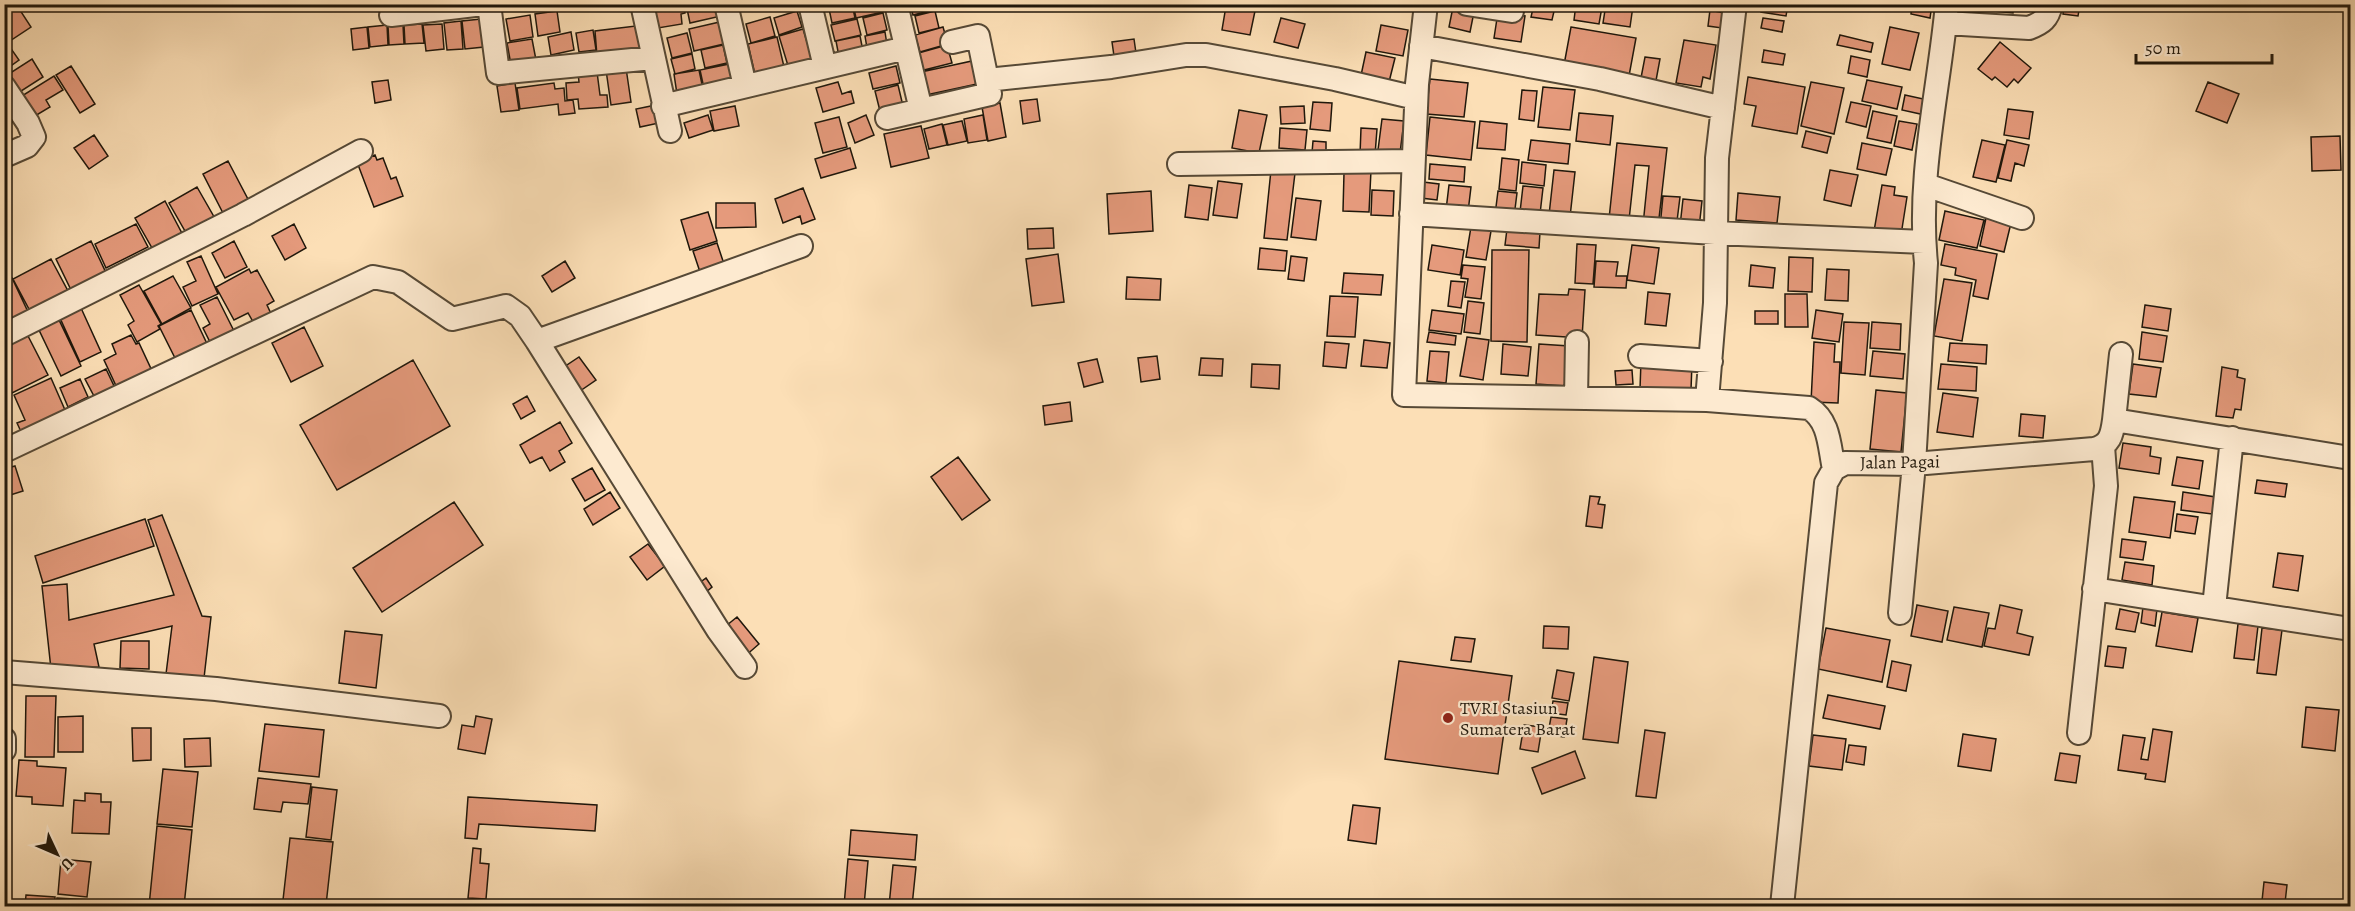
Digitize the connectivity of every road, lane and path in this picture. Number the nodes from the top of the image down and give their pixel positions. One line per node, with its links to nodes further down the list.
1 (483, 4): 13 (street)
2 (489, 4): 17 (street)
3 (642, 4): 17 (street)
4 (726, 4): 20 (street)
5 (810, 4): 18 (street)
6 (896, 4): 16 (street)
7 (1426, 4): 15 (street)
8 (1467, 4): 11 (street)
9 (1736, 4): 24 (street)
10 (2051, 4): 12 (street)
11 (1512, 11)
12 (1946, 14): 32 (street)
13 (391, 15)
14 (952, 42): 19 (street)
15 (1421, 46): 22 (street); 24 (street)
16 (906, 48): 18 (street); 25 (street)
17 (653, 58): 23 (street)
18 (825, 67): 20 (street)
19 (987, 80): 22 (street); 25 (street)
20 (745, 86): 23 (street)
21 (4, 87): 29 (street)
22 (1416, 98): 30 (street)
23 (663, 106): 27 (street)
24 (1723, 108): 35 (street)
25 (921, 110): 26 (street)
26 (887, 118)
27 (670, 131)
28 (361, 151): 38 (street)
29 (4, 156)
30 (1413, 161): 31 (street); 33 (street)
31 (1179, 164)
32 (1926, 185): 34 (street); 36 (street)
33 (1411, 214): 35 (street); 44 (street)
34 (2022, 218)
35 (1715, 233): 36 (street); 43 (street)
36 (1924, 242): 51 (street)
37 (801, 246): 39 (street)
38 (4, 335)
39 (537, 341): 49 (street); 57 (street)
40 (1577, 342): 44 (street)
41 (2121, 354): 46 (street)
42 (1640, 356): 43 (street)
43 (1711, 361): 45 (street)
44 (1576, 398): 45 (street)
45 (1707, 400): 52 (street)
46 (2114, 420): 47 (street); 48 (street)
47 (2232, 438): 50 (street); 54 (street)
48 (2103, 446): 51 (street, Jalan Pagai); 53 (street)
49 (4, 451)
50 (2350, 458)
51 (1914, 464): 52 (street, Jalan Pagai); 55 (street)
52 (1833, 469): 63 (street, Jalan Pagai)
53 (2094, 589): 54 (street); 60 (street)
54 (2214, 607): 56 (street)
55 (1900, 613)
56 (2350, 629)
57 (745, 667)
58 (4, 672): 59 (street)
59 (439, 716)
60 (2079, 733)
61 (4, 739): 62 (street)
62 (4, 750)
63 (1782, 906)

